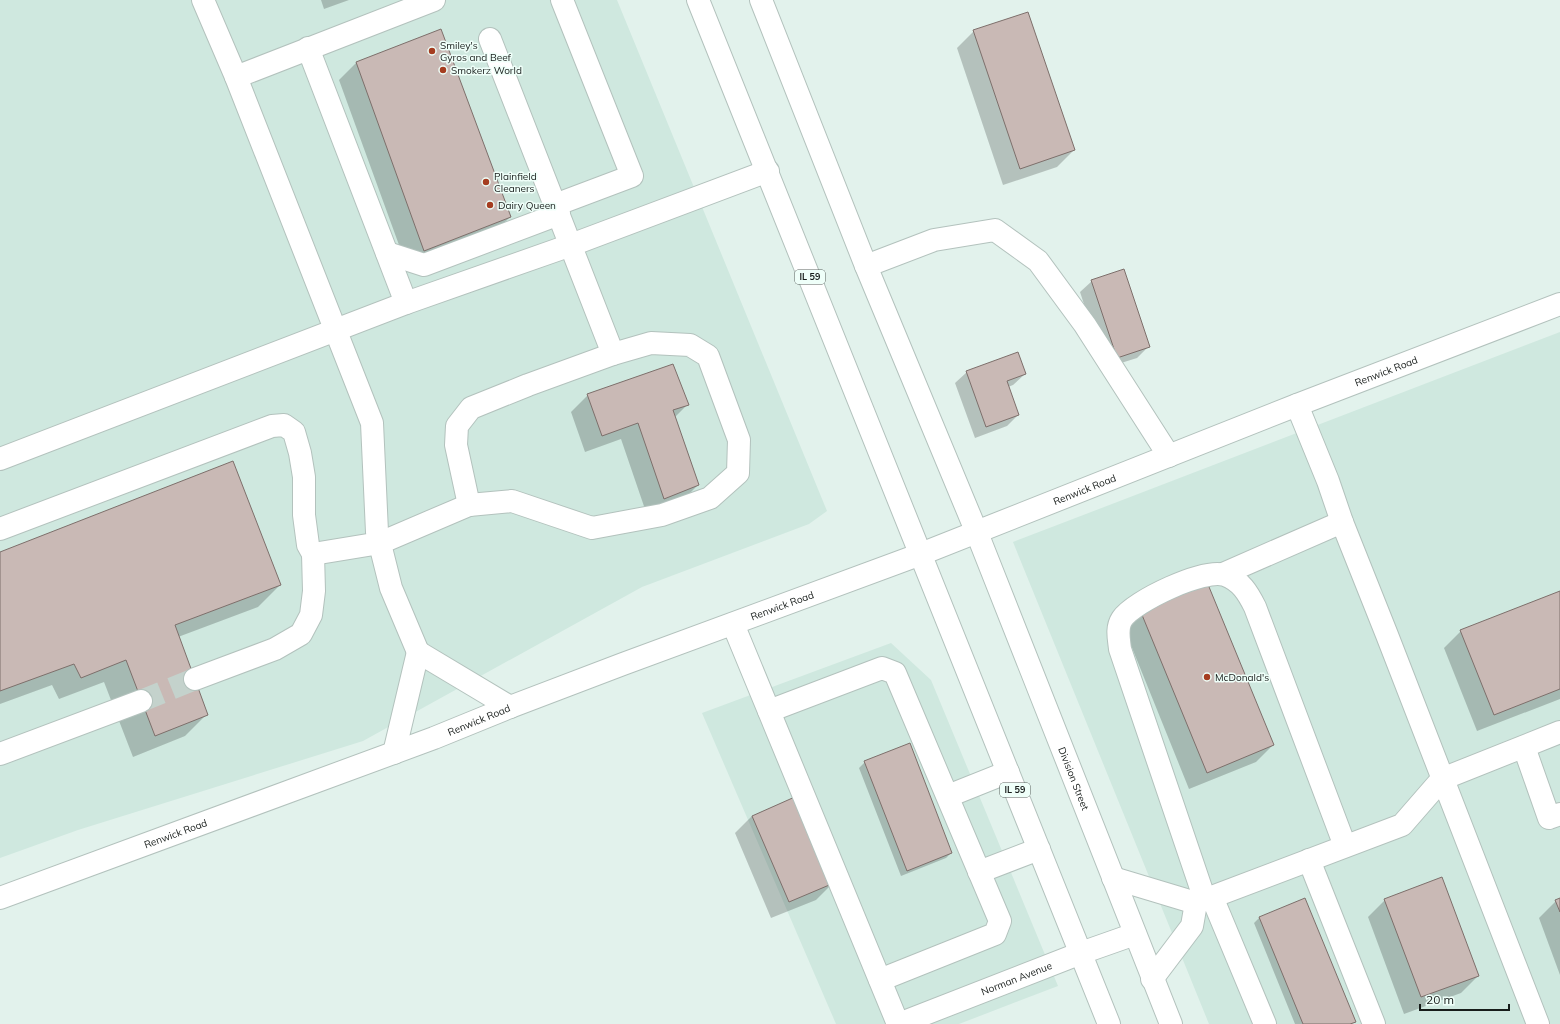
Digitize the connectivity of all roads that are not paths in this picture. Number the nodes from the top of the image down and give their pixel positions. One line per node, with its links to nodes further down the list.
1 (203, 0): 8 (street)
2 (434, 0): 7 (street)
3 (562, 0): 10 (street)
4 (698, 0): 9 (street, IL 59)
5 (760, 0): 13 (street, Division Street)
6 (490, 39): 10 (street)
7 (308, 48): 8 (street); 12 (street)
8 (236, 76): 16 (street)
9 (768, 171): 11 (street); 27 (street, IL 59)
10 (557, 210): 11 (street); 12 (street)
11 (571, 245): 14 (street); 17 (street)
12 (387, 253): 14 (street)
13 (866, 266): 19 (street); 24 (street, Division Street)
14 (406, 303): 16 (street)
15 (1560, 304): 18 (street, Renwick Road)
16 (335, 331): 20 (street); 25 (street)
17 (613, 354): 21 (street); 21 (street)
18 (1297, 405): 19 (street, Renwick Road); 22 (street)
19 (1169, 456): 24 (street, Renwick Road)
20 (0, 459)
21 (469, 505): 25 (street)
22 (1342, 522): 28 (street); 40 (street)
23 (0, 529): 26 (street)
24 (977, 533): 27 (street, Renwick Road); 47 (street, Division Street)
25 (380, 543): 26 (street); 30 (street)
26 (313, 554): 31 (street)
27 (922, 554): 29 (street, Renwick Road); 39 (street, IL 59)
28 (1223, 574): 43 (street); 49 (street)
29 (733, 624): 33 (street, Renwick Road); 34 (street)
30 (418, 652): 33 (street); 37 (street)
31 (195, 679)
32 (141, 701): 38 (street)
33 (510, 708): 37 (street, Renwick Road)
34 (769, 711): 41 (street); 53 (street)
35 (1560, 732): 36 (street)
36 (1524, 747): 40 (street); 42 (street)
37 (394, 753): 48 (street, Renwick Road)
38 (0, 754)
39 (1008, 772): 41 (street); 44 (street, IL 59)
40 (1442, 779): 43 (street); 59 (street)
41 (948, 796): 46 (street)
42 (1560, 814)
43 (1345, 846): 45 (street)
44 (1039, 849): 46 (street); 51 (street, IL 59)
45 (1309, 860): 49 (street); 58 (street)
46 (979, 872): 53 (street)
47 (1113, 878): 49 (street); 50 (street, Division Street)
48 (0, 898)
49 (1204, 900): 52 (street); 57 (street)
50 (1135, 934): 51 (street, Norman Avenue); 52 (street, Division Street)
51 (1081, 954): 54 (street, Norman Avenue); 55 (street, IL 59)
52 (1152, 979): 56 (street, Division Street)
53 (880, 980): 54 (street)
54 (898, 1024)
55 (1109, 1024)
56 (1170, 1024)
57 (1265, 1024)
58 (1374, 1024)
59 (1538, 1024)

